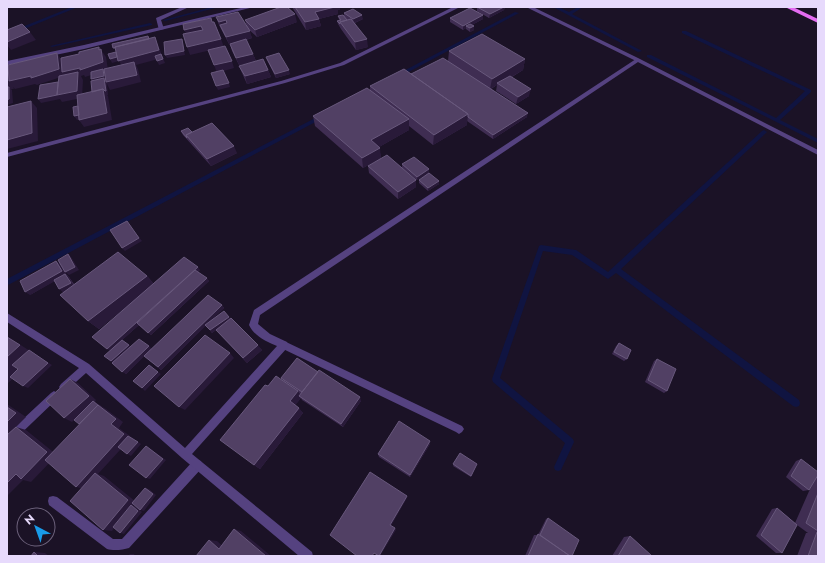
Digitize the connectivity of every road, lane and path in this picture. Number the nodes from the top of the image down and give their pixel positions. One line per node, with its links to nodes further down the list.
1 (186, 7): 7 (street)
2 (251, 7): 7 (street)
3 (458, 7): 11 (street)
4 (529, 7): 8 (street)
5 (788, 7): 6 (main road)
6 (818, 21)
7 (161, 29): 9 (street)
8 (638, 60): 10 (street); 13 (street)
9 (7, 63)
10 (818, 153)
11 (7, 155)
12 (7, 317): 14 (street)
13 (284, 345): 15 (street); 17 (street)
14 (86, 367): 16 (street); 17 (street)
15 (459, 429)
16 (7, 441)
17 (185, 455): 18 (street)
18 (197, 465): 19 (street); 20 (street)
19 (53, 502)
20 (308, 556)

